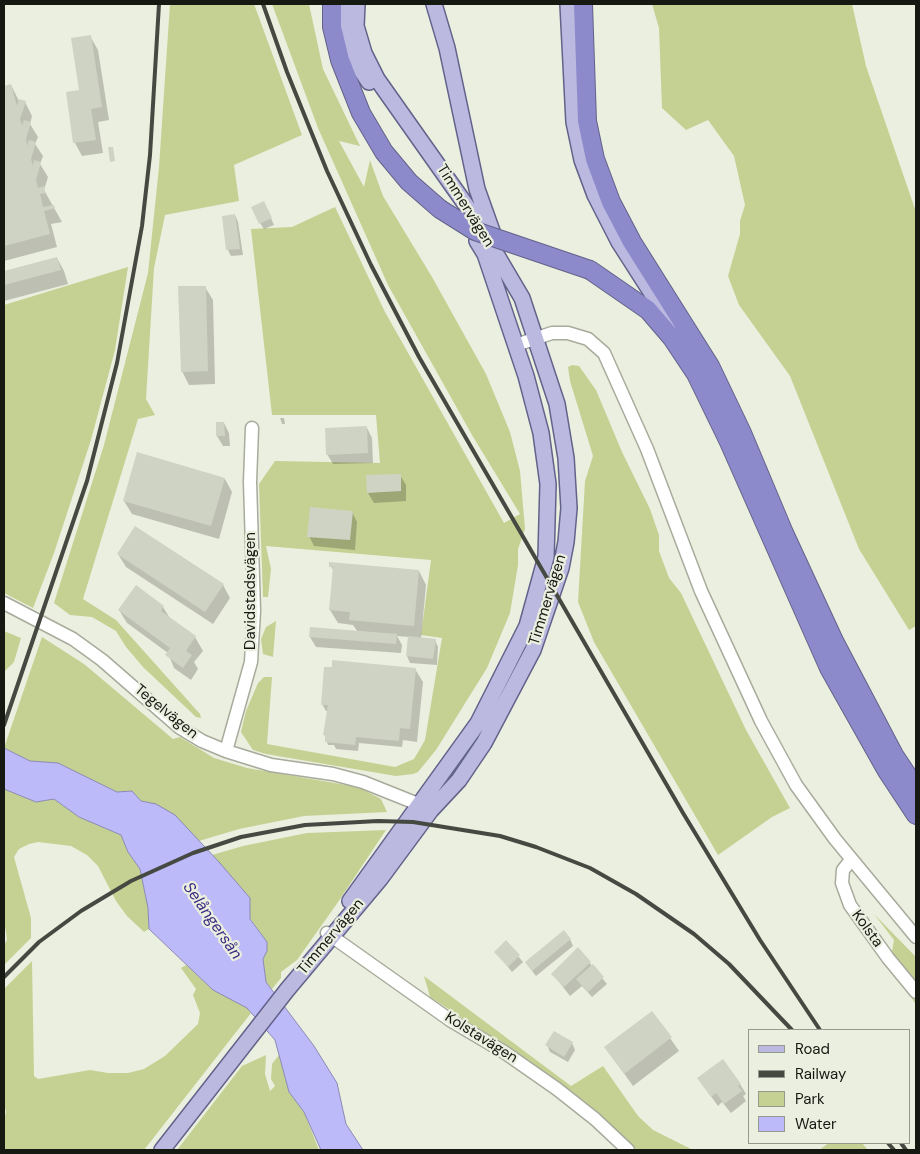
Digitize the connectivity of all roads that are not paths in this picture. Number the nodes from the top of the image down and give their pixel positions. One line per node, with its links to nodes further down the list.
1 (332, 4): 13 (highway, bridge)
2 (339, 4): 8 (main road)
3 (346, 4): 8 (main road, Timmervägen)
4 (356, 4): 9 (main road, Timmervägen)
5 (434, 4): 9 (main road)
6 (568, 4): 13 (main road)
7 (583, 4): 16 (highway)
8 (357, 64): 11 (main road, Timmervägen)
9 (522, 298): 10 (main road, Timmervägen)
10 (536, 338): 11 (street); 17 (main road, Timmervägen); 19 (street)
11 (516, 345): 17 (main road, Timmervägen)
12 (252, 428): 15 (street, Davidstadsvägen)
13 (729, 442): 18 (highway)
14 (4, 603): 15 (street, Tegelvägen)
15 (226, 751): 17 (street, Tegelvägen)
16 (916, 788)
17 (426, 807): 20 (main road, Timmervägen)
18 (916, 815)
19 (851, 860): 21 (street); 22 (street, Kolsta)
20 (330, 935): 23 (main road, Timmervägen); 24 (street, Kolstavägen)
21 (916, 937)
22 (916, 992)
23 (162, 1150)
24 (628, 1150)

